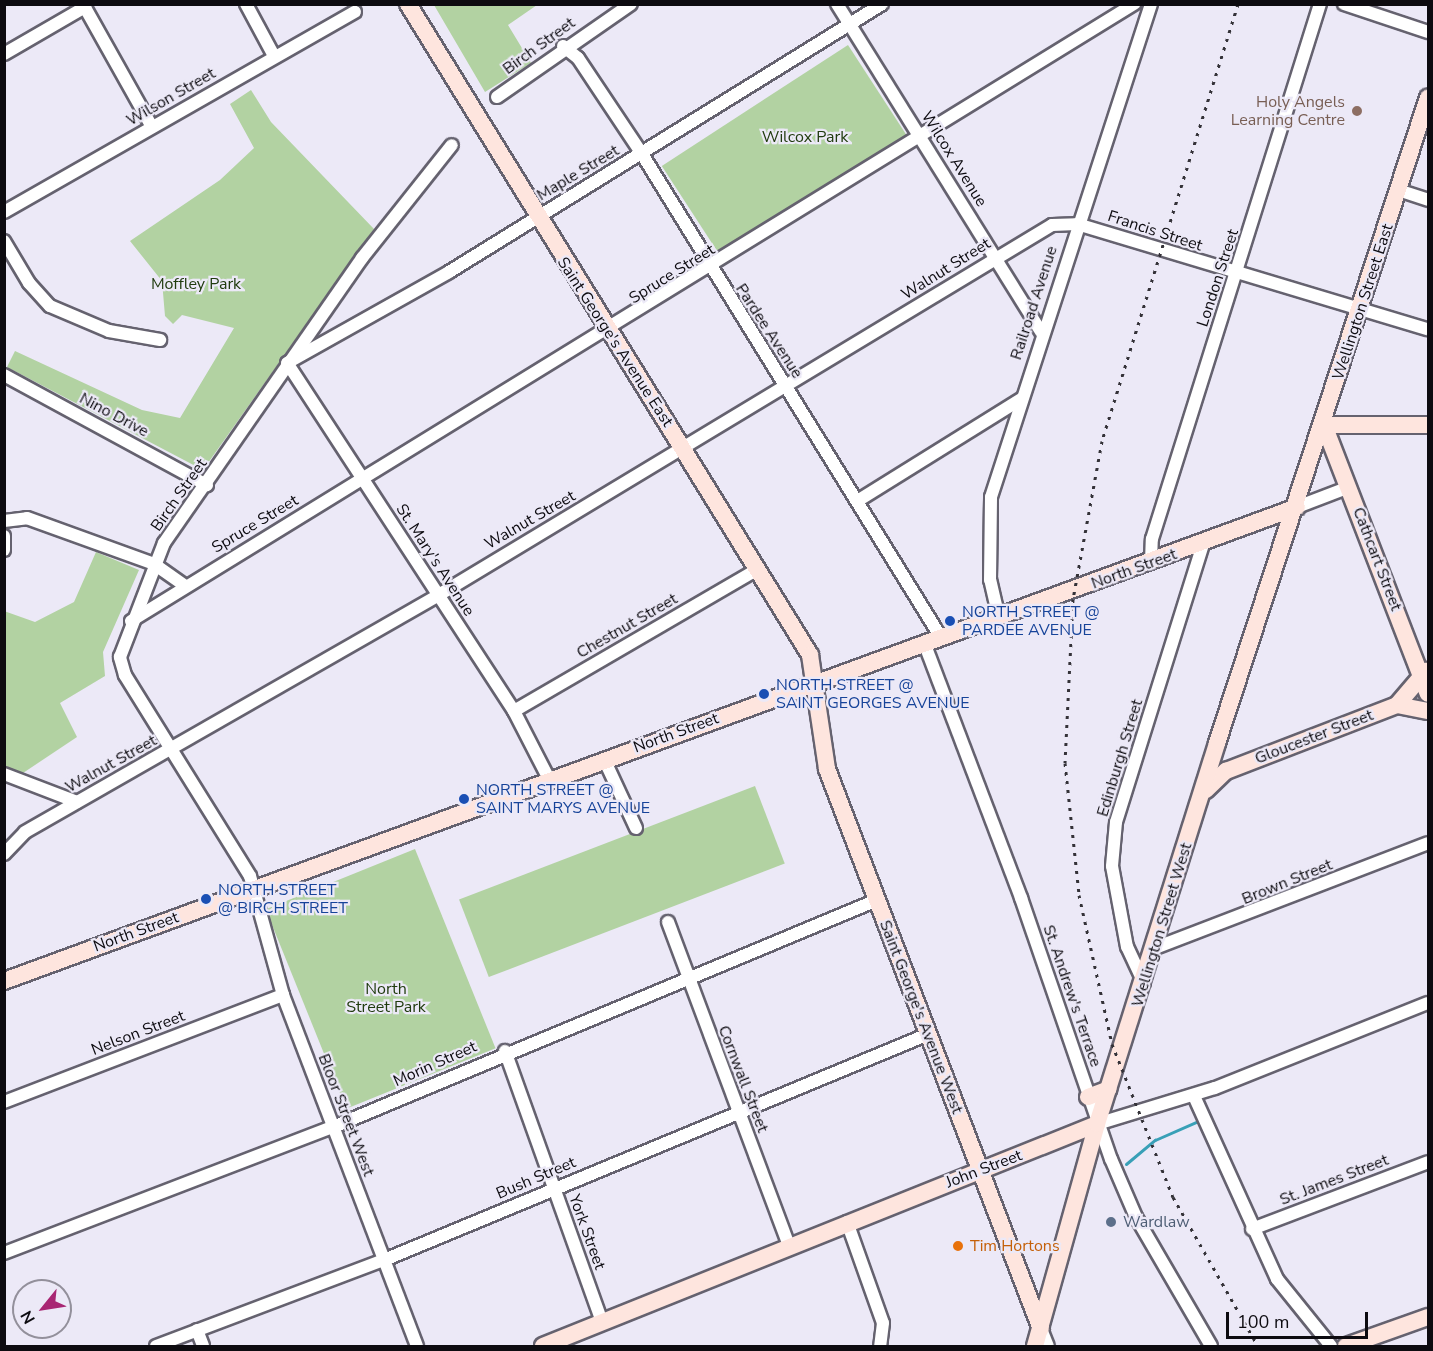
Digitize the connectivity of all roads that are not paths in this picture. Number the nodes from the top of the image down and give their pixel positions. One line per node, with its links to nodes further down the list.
1 (246, 4): 16 (street)
2 (408, 4): 26 (main road, Saint George's Avenue East)
3 (631, 4): 14 (street, Birch Street)
4 (837, 4): 12 (street, Wilcox Avenue)
5 (882, 4): 12 (street, Maple Street)
6 (1134, 4): 20 (street, Spruce Street)
7 (1151, 4): 27 (street, Railroad Avenue)
8 (1320, 4): 31 (street, London Street)
9 (1344, 4): 13 (street)
10 (84, 6): 15 (street); 19 (street)
11 (355, 12): 16 (street, Wilson Street)
12 (850, 24): 20 (street, Wilcox Avenue); 22 (street, Maple Street)
13 (1428, 32)
14 (564, 46): 17 (street, Birch Street); 22 (street, Pardee Avenue)
15 (4, 54)
16 (274, 56): 19 (street, Wilson Street)
17 (497, 97)
18 (1428, 98): 23 (main road, Wellington Street East)
19 (152, 127): 25 (street, Wilson Street)
20 (920, 138): 29 (street, Wilcox Avenue); 30 (street, Spruce Street)
21 (452, 145): 37 (street, Birch Street)
22 (642, 154): 26 (street, Maple Street); 30 (street, Pardee Avenue)
23 (1398, 190): 24 (street); 32 (main road, Wellington Street East)
24 (1428, 200)
25 (4, 212)
26 (536, 218): 34 (main road, Saint George's Avenue East); 37 (street, Maple Street)
27 (1077, 224): 29 (street, Walnut Street); 31 (street, Francis Street); 35 (street, Railroad Avenue)
28 (4, 241): 36 (street)
29 (997, 257): 35 (street, Wilcox Avenue); 39 (street, Walnut Street)
30 (710, 270): 34 (street, Spruce Street); 39 (street, Pardee Avenue)
31 (1236, 274): 32 (street, Francis Street); 53 (street, London Street)
32 (1361, 309): 33 (street, Francis Street); 41 (main road, Wellington Street East)
33 (1428, 328)
34 (608, 332): 43 (main road, Saint George's Avenue East); 44 (street, Spruce Street)
35 (1041, 332): 40 (street, Railroad Avenue)
36 (160, 340)
37 (287, 363): 44 (street, St. Mary's Avenue); 45 (street, Birch Street)
38 (4, 375): 45 (street, Nino Drive)
39 (786, 387): 43 (street, Walnut Street); 47 (street, Pardee Avenue)
40 (1021, 399): 47 (street); 58 (street, Railroad Avenue)
41 (1324, 425): 42 (main road); 46 (main road, Cathcart Street); 48 (main road, Wellington Street East)
42 (1428, 425)
43 (684, 450): 55 (main road, Saint George's Avenue East); 57 (street, Walnut Street)
44 (362, 478): 56 (street, Spruce Street); 57 (street, St. Mary's Avenue)
45 (207, 484): 54 (street, Birch Street)
46 (1349, 487): 48 (street, North Street); 61 (main road, Cathcart Street)
47 (859, 500): 60 (street, Pardee Avenue)
48 (1297, 507): 51 (main road, North Street); 70 (main road, Wellington Street West)
49 (4, 521): 54 (street)
50 (4, 536): 52 (street)
51 (1203, 544): 53 (main road, North Street); 87 (street, Edinburgh Street)
52 (4, 550)
53 (1151, 562): 58 (main road, North Street)
54 (154, 564): 56 (street); 59 (street, Birch Street)
55 (758, 569): 65 (main road, Saint George's Avenue East); 68 (street, Chestnut Street)
56 (185, 586): 59 (street, Spruce Street)
57 (437, 596): 68 (street, St. Mary's Avenue); 71 (street, Walnut Street)
58 (999, 618): 60 (main road, North Street)
59 (131, 621): 71 (street, Birch Street)
60 (942, 639): 62 (main road, North Street)
61 (1410, 643): 63 (main road); 64 (main road, Cathcart Street)
62 (925, 645): 65 (main road, North Street); 94 (street, St. Andrew's Terrace)
63 (1428, 654)
64 (1425, 672): 66 (main road, Cathcart Street); 67 (main road, Gloucester Street)
65 (818, 682): 72 (main road, North Street); 82 (main road, Saint George's Avenue West)
66 (1428, 694)
67 (1397, 705): 69 (main road); 73 (main road, Gloucester Street)
68 (514, 711): 75 (street, St. Mary's Avenue)
69 (1428, 711)
70 (1217, 743): 73 (main road); 76 (main road, Wellington Street West)
71 (175, 747): 77 (street, Walnut Street); 81 (street, Birch Street)
72 (604, 759): 75 (main road, North Street); 78 (street)
73 (1237, 766): 76 (main road, Gloucester Street)
74 (4, 774): 77 (street)
75 (549, 778): 81 (main road, North Street)
76 (1203, 793): 84 (main road, Wellington Street West)
77 (77, 802): 80 (street, Walnut Street)
78 (636, 828)
79 (1428, 843): 84 (street, Brown Street)
80 (4, 854)
81 (250, 893): 86 (main road, North Street); 88 (street, Bloor Street West)
82 (877, 900): 85 (street, Morin Street); 90 (main road, Saint George's Avenue West)
83 (668, 922): 85 (street, Cornwall Street)
84 (1155, 948): 87 (main road, Wellington Street West)
85 (687, 975): 91 (street, Morin Street); 96 (street, Cornwall Street)
86 (4, 981)
87 (1145, 985): 92 (main road, Wellington Street West)
88 (283, 995): 95 (street, Nelson Street); 98 (street, Bloor Street West)
89 (1428, 1003): 93 (street, John Street)
90 (926, 1035): 96 (street, Bush Street); 100 (main road, Saint George's Avenue West)
91 (505, 1051): 98 (street, Morin Street); 101 (street, York Street)
92 (1109, 1089): 94 (main road); 97 (main road, Wellington Street West)
93 (1194, 1096): 97 (street, John Street); 103 (street)
94 (1088, 1097): 97 (street, St. Andrew's Terrace)
95 (4, 1102)
96 (739, 1112): 101 (street, Bush Street); 104 (street, Cornwall Street)
97 (1097, 1124): 100 (main road, John Street); 109 (main road, Wellington Street West); 118 (street, St. Andrew's Terrace)
98 (333, 1127): 105 (street, Morin Street); 106 (street, Bloor Street West)
99 (1428, 1162): 103 (street, St. James Street)
100 (982, 1171): 102 (main road, John Street); 109 (main road, Saint George's Avenue West)
101 (553, 1189): 106 (street, Bush Street); 108 (street, York Street)
102 (847, 1222): 104 (main road, John Street); 115 (street)
103 (1252, 1229): 119 (street)
104 (789, 1246): 108 (main road, John Street)
105 (4, 1253)
106 (384, 1260): 110 (street, Bush Street); 113 (street, Bloor Street West)
107 (1428, 1317): 120 (main road)
108 (602, 1322): 114 (main road, John Street)
109 (1041, 1329): 116 (main road, Wellington Street West); 117 (street, Saint George's Avenue West)
110 (197, 1330): 111 (street, Bush Street); 112 (street)
111 (156, 1347)
112 (203, 1347)
113 (417, 1347)
114 (543, 1347)
115 (880, 1347)
116 (1035, 1347)
117 (1048, 1347)
118 (1211, 1347)
119 (1331, 1347)
120 (1346, 1347)

